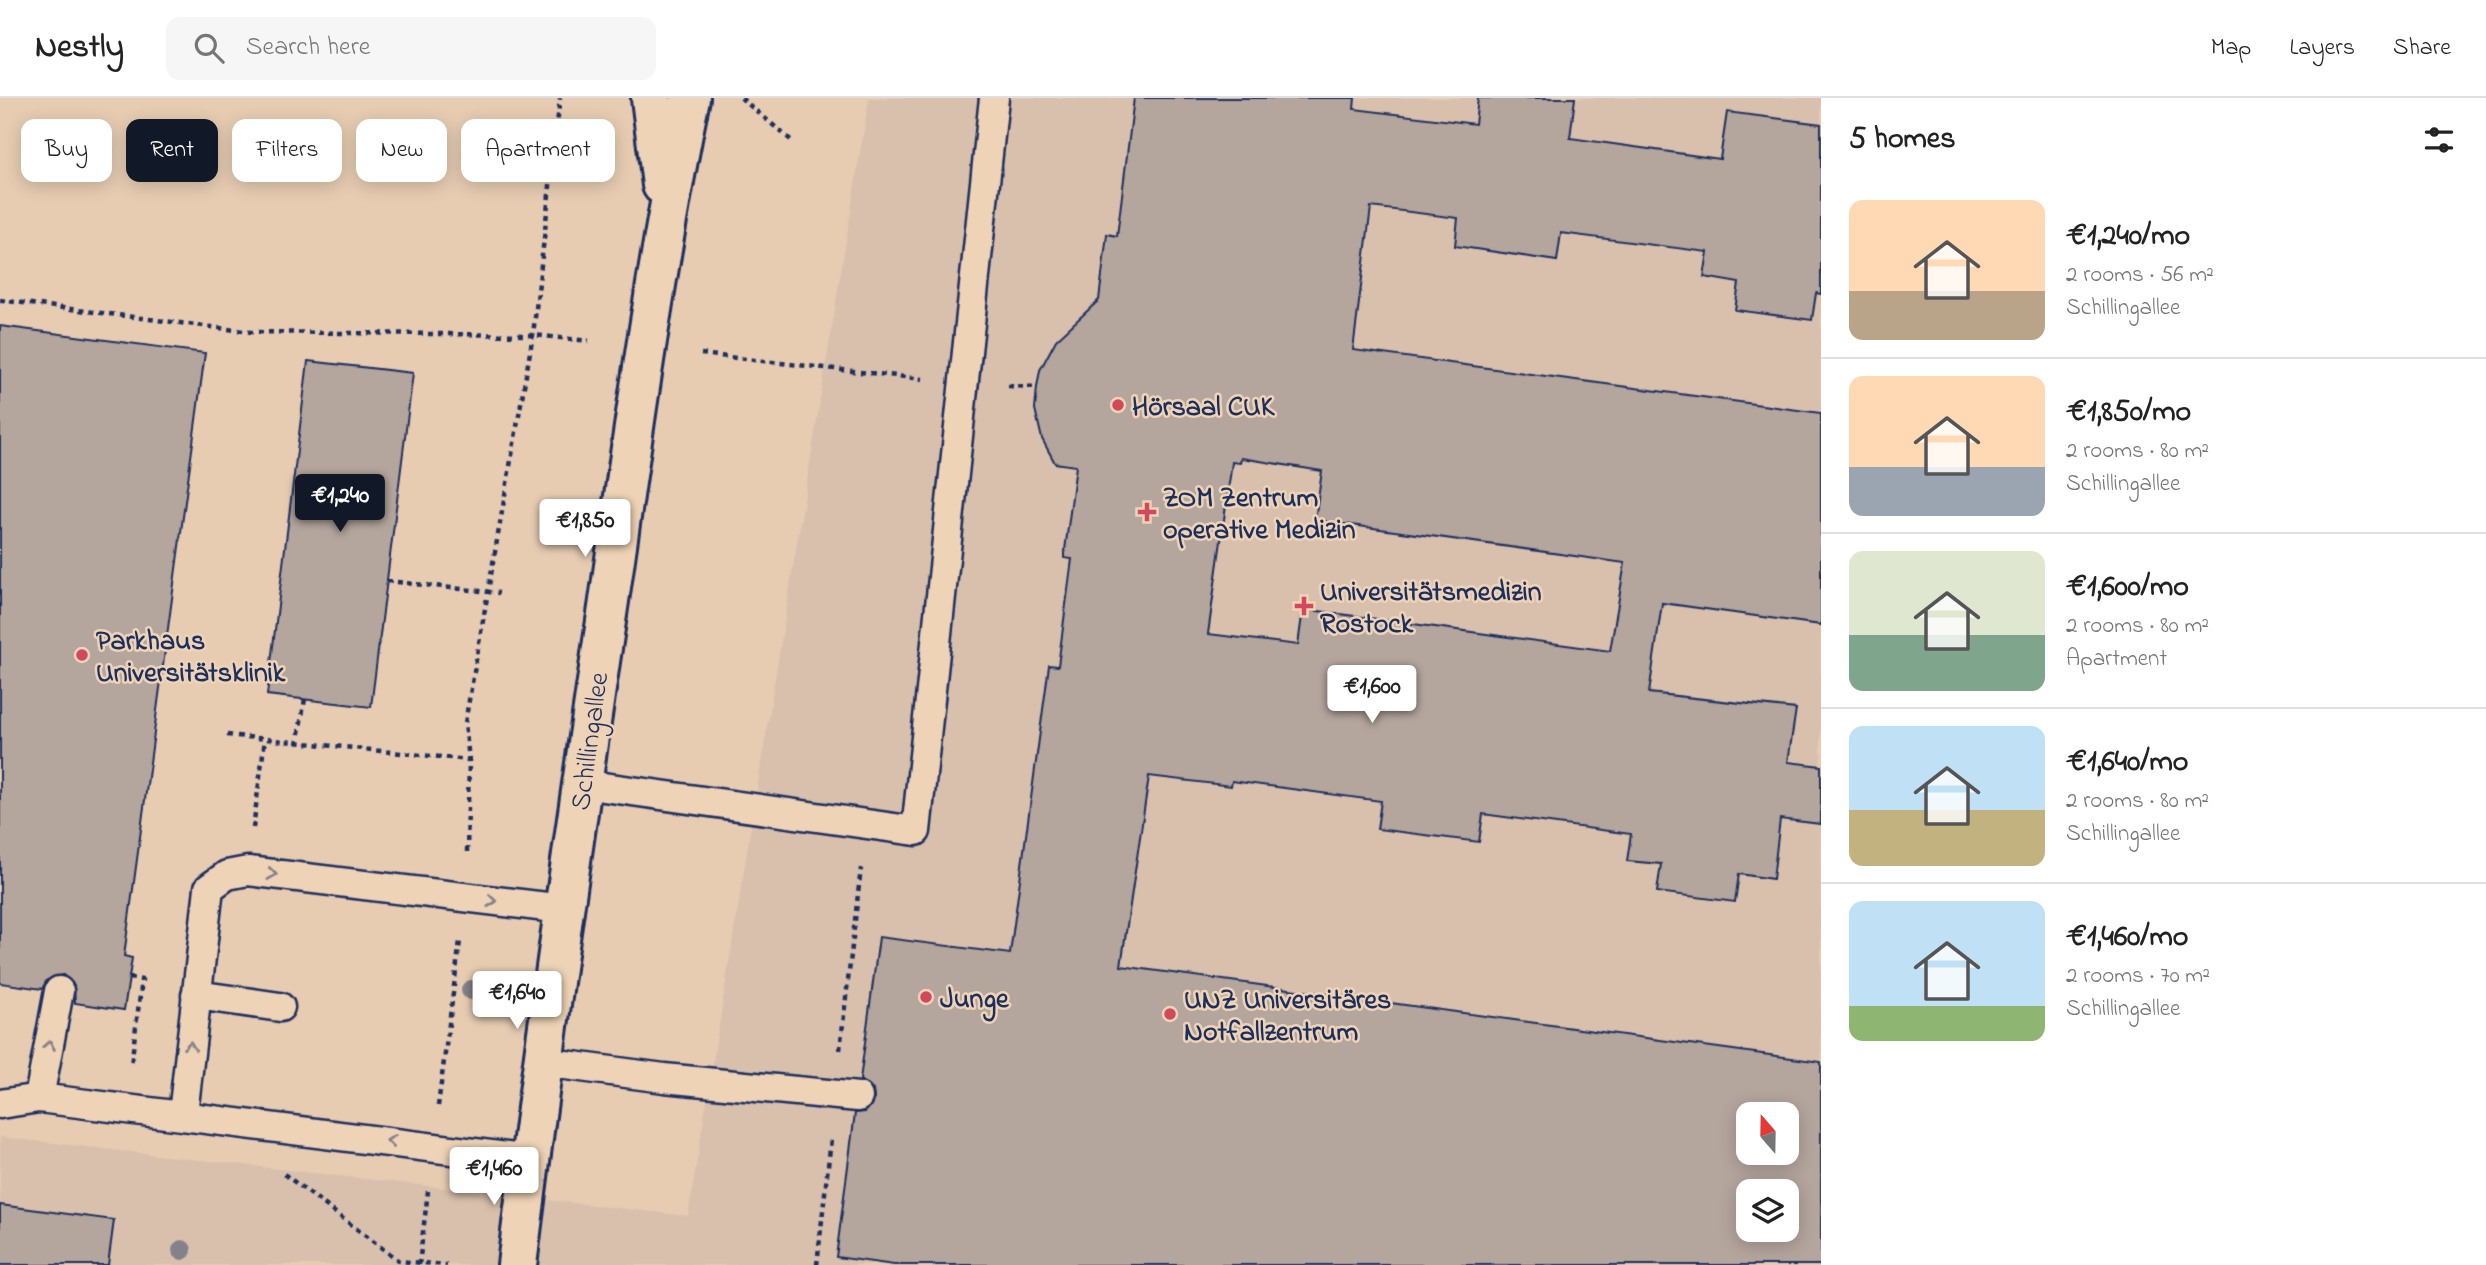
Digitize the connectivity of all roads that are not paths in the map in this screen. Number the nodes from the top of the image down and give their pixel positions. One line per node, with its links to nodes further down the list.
1 (651, 98): 5 (street, Schillingallee)
2 (690, 98): 5 (street, Schillingallee)
3 (1008, 98): 4 (lane)
4 (992, 110): 6 (lane)
5 (666, 218): 6 (street, Schillingallee)
6 (582, 784): 7 (street, Schillingallee)
7 (563, 909): 9 (lane, one-way to 7); 11 (street, Schillingallee)
8 (59, 991): 13 (lane, one-way to 8)
9 (196, 996): 10 (lane); 15 (lane, one-way to 9)
10 (280, 1007)
11 (543, 1062): 12 (lane); 16 (street, Schillingallee)
12 (846, 1096)
13 (39, 1098): 14 (lane); 15 (lane)
14 (0, 1104)
15 (183, 1114): 16 (lane, one-way to 15)
16 (531, 1160): 17 (street, Schillingallee)
17 (517, 1265)

